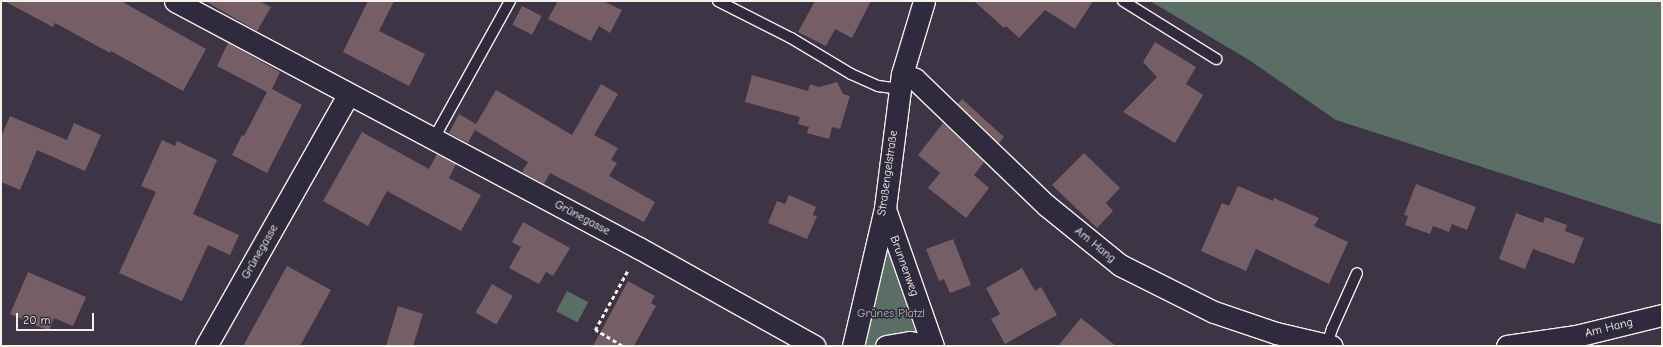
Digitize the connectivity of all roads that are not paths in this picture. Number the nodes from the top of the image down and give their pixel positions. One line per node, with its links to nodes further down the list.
1 (175, 1): 8 (street, Grünegasse)
2 (510, 1): 9 (lane)
3 (718, 1): 7 (lane)
4 (924, 1): 7 (street, Straßengelstraße)
5 (1123, 1): 6 (lane)
6 (1216, 59)
7 (901, 81): 10 (street, Straßengelstraße); 19 (street, Am Hang)
8 (348, 94): 9 (street, Grünegasse); 13 (street, Grünegasse)
9 (433, 140): 14 (street, Grünegasse)
10 (885, 208): 15 (street, Straßengelstraße); 18 (street, Brunnenweg)
11 (1357, 273): 19 (lane)
12 (1662, 315): 20 (street, Am Hang)
13 (206, 346)
14 (814, 346)
15 (853, 346)
16 (886, 346): 17 (street)
17 (930, 346)
18 (933, 346)
19 (1330, 346)
20 (1507, 346)

